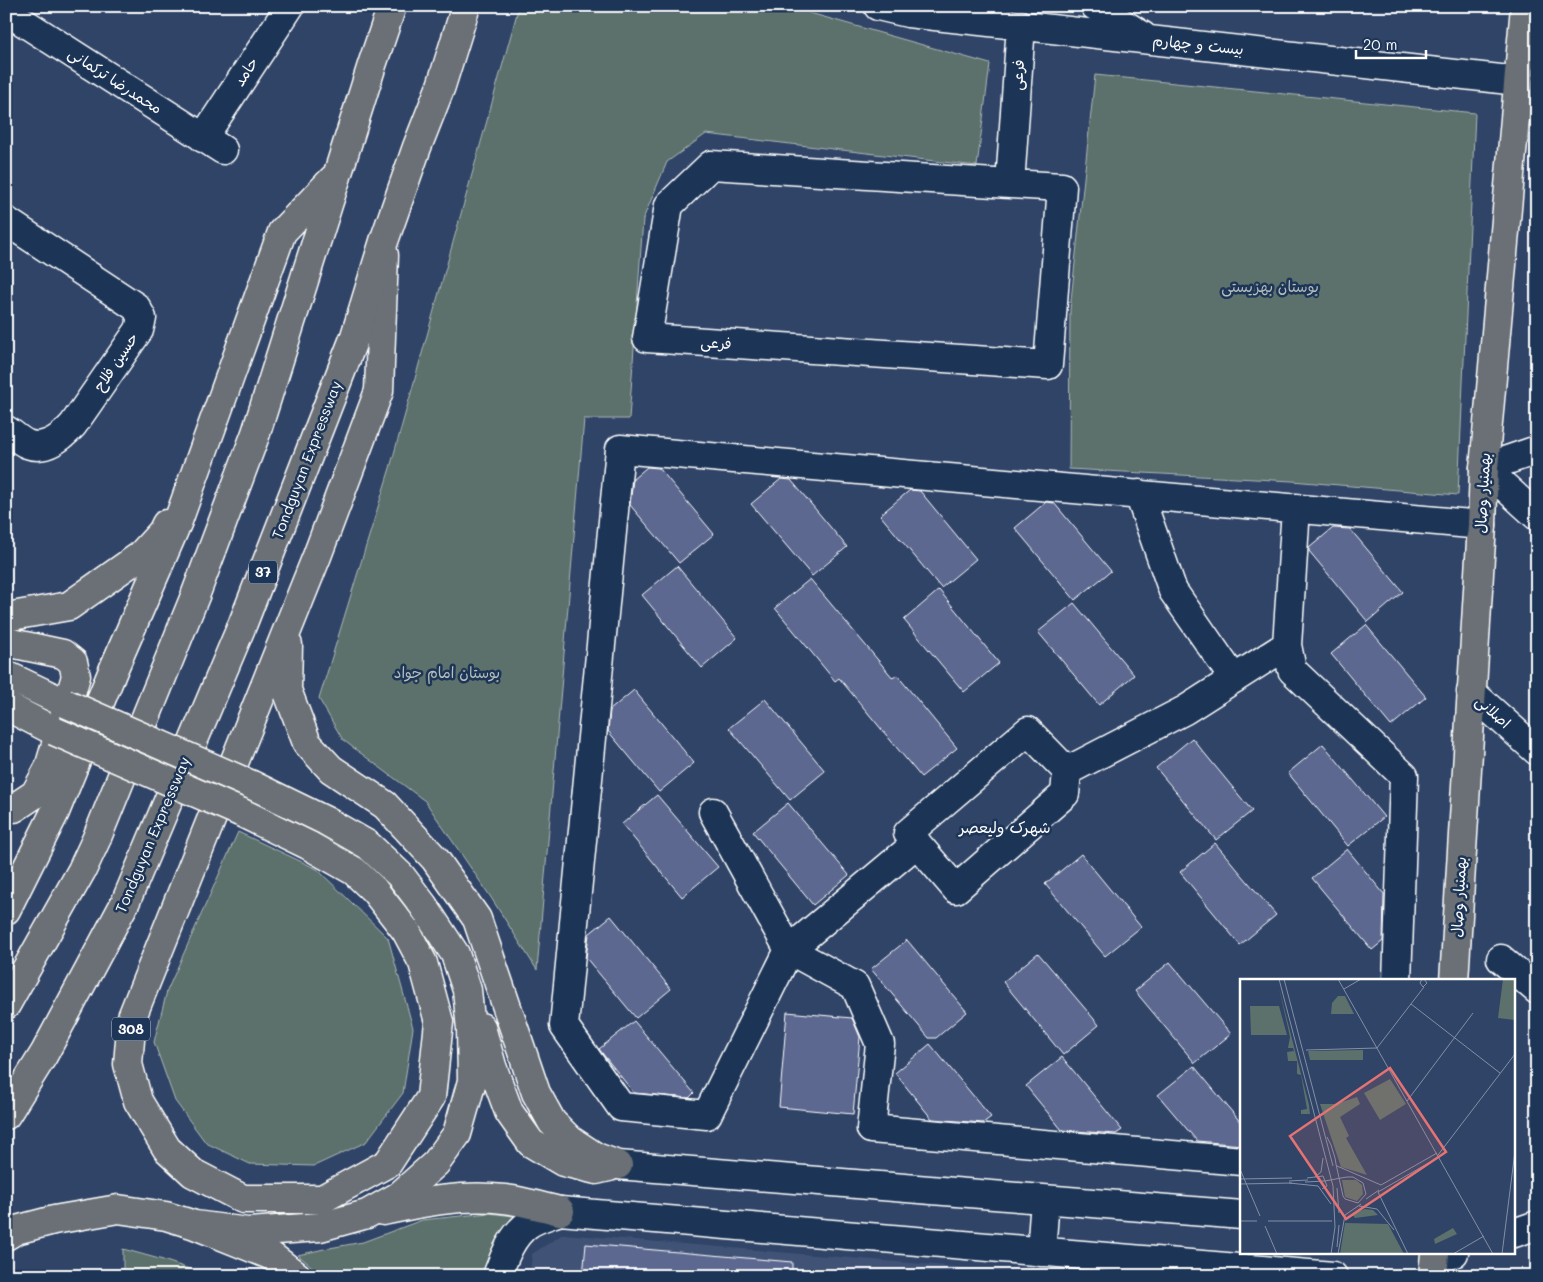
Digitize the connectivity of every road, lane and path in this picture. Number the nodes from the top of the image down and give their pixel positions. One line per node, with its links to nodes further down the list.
1 (290, 6): 11 (street, حامد)
2 (392, 6): 12 (main road)
3 (466, 6): 15 (main road, Tondguyan Expressway / 37)
4 (878, 6): 8 (street, بیست و چهارم)
5 (1095, 6): 9 (street)
6 (1525, 6): 10 (main road, بهمنیار وصال)
7 (6, 11): 11 (street, محمدرضا ترکمانی)
8 (1021, 26): 9 (street, بیست و چهارم); 13 (street, فرعی)
9 (1148, 40): 10 (street, بیست و چهارم)
10 (1518, 81): 19 (main road, بهمنیار وصال)
11 (213, 144)
12 (337, 175): 18 (main road); 44 (main road)
13 (1010, 184): 13 (street, فرعی)
14 (6, 221): 16 (street, حسین فلاح)
15 (384, 241): 25 (main road, 308); 45 (main road, Tondguyan Expressway / 37)
16 (17, 437)
17 (1537, 450): 19 (street)
18 (203, 452): 24 (main road); 37 (main road)
19 (1484, 468): 22 (street); 23 (main road, بهمنیار وصال)
20 (1139, 494): 21 (street); 29 (street); 38 (street)
21 (1296, 508): 23 (street); 27 (street)
22 (1537, 516)
23 (1482, 525): 30 (main road, بهمنیار وصال)
24 (6, 617)
25 (289, 626): 31 (main road, 308, bridge); 47 (main road)
26 (6, 642): 34 (main road)
27 (1287, 646): 29 (street); 40 (street)
28 (6, 675): 42 (main road, bridge)
29 (1234, 679): 33 (street)
30 (1471, 692): 32 (street, اصلانی); 41 (main road, بهمنیار وصال)
31 (6, 706)
32 (1537, 751)
33 (1068, 771): 36 (street); 36 (street)
34 (6, 808)
35 (713, 812): 38 (street)
36 (917, 843): 38 (street)
37 (6, 910)
38 (789, 950): 46 (street)
39 (1501, 959): 43 (street)
40 (1397, 979)
41 (1454, 979)
42 (465, 984): 47 (main road); 51 (main road)
43 (1537, 990)
44 (6, 1005)
45 (6, 1114)
46 (1240, 1161)
47 (618, 1165): 48 (street)
48 (1045, 1200): 50 (street); 56 (street)
49 (560, 1211): 51 (main road); 56 (street); 58 (street)
50 (1240, 1215)
51 (355, 1217): 52 (main road)
52 (195, 1225): 55 (main road); 57 (main road)
53 (1537, 1225): 54 (street)
54 (1516, 1232)
55 (6, 1236)
56 (1041, 1252): 59 (street)
57 (297, 1276)
58 (497, 1276)
59 (1333, 1276)

